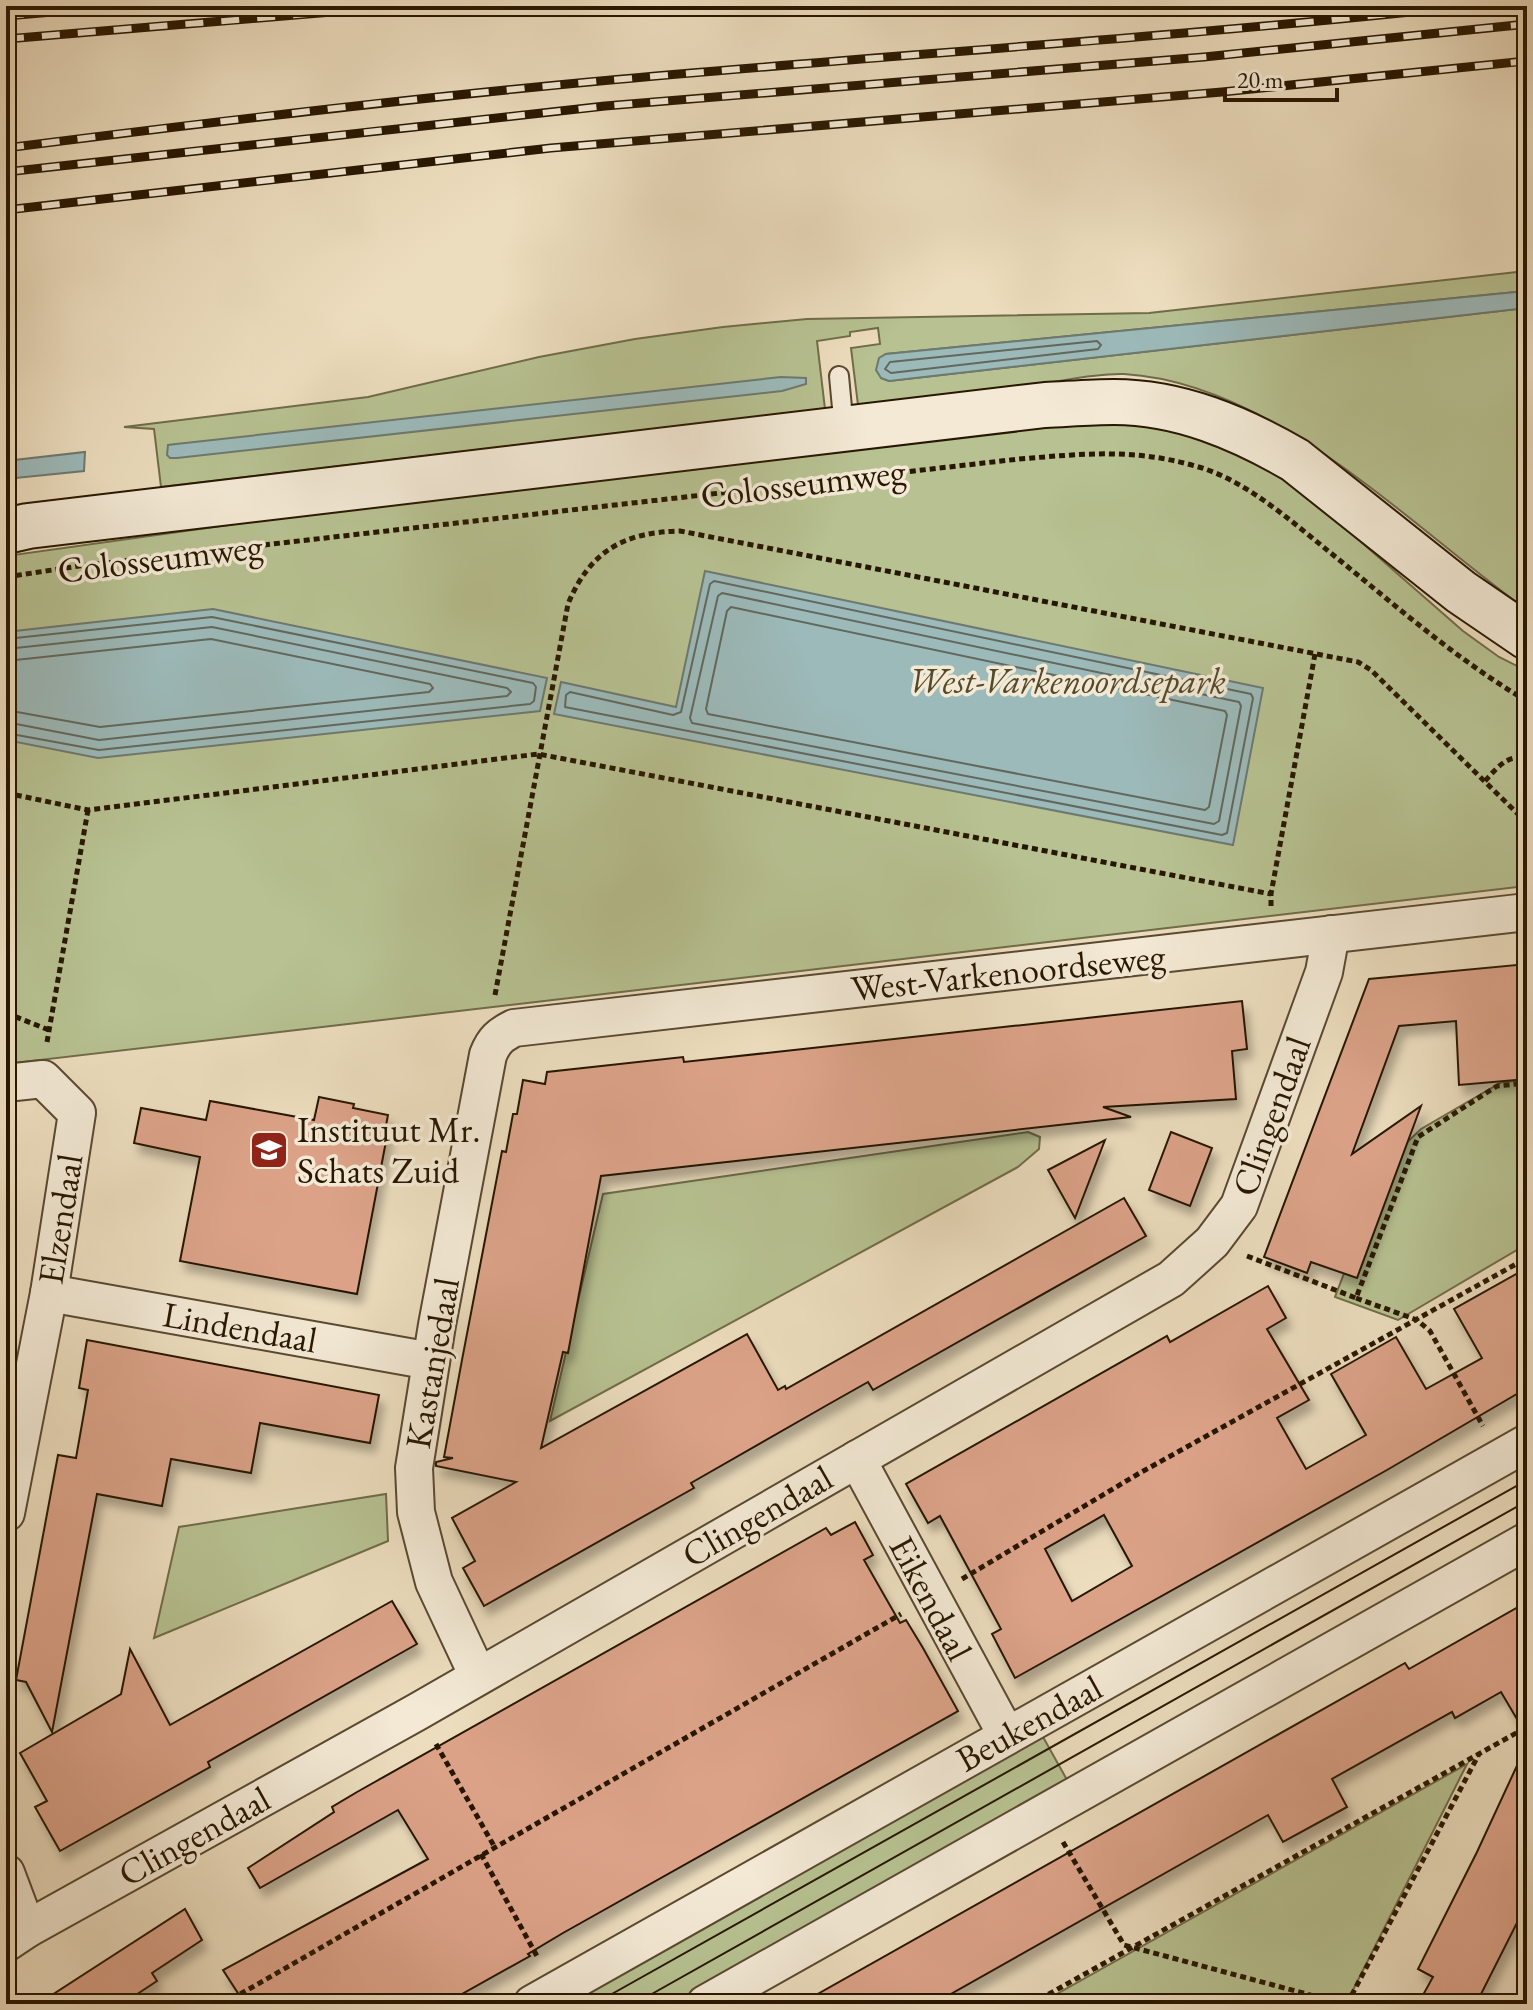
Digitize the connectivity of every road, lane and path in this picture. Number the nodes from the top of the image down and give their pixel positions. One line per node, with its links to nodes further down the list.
1 (839, 376): 2 (lane)
2 (844, 429): 3 (main road, Colosseumweg); 5 (main road, Colosseumweg)
3 (13, 527)
4 (6, 577): 7 (path, Colosseumweg)
5 (1527, 637)
6 (1315, 654): 8 (path); 10 (path); 14 (path)
7 (1527, 701)
8 (538, 754): 12 (path); 14 (path); 20 (path)
9 (1527, 758): 10 (path)
10 (1485, 781): 13 (path)
11 (6, 793): 12 (path)
12 (88, 810): 19 (path)
13 (1527, 823)
14 (1271, 894): 17 (path)
15 (1527, 912): 16 (street, West-Varkenoordseweg)
16 (1331, 934): 17 (street, West-Varkenoordseweg); 24 (street, Clingendaal)
17 (1274, 942): 20 (street, West-Varkenoordseweg)
18 (6, 1013): 19 (path)
19 (49, 1030): 21 (path)
20 (493, 1042): 29 (street, Kastanjedaal)
21 (43, 1079): 22 (street); 26 (street, Elzendaal)
22 (6, 1083)
23 (1527, 1083): 27 (path)
24 (1212, 1242): 27 (path); 31 (street, Clingendaal)
25 (1527, 1258): 28 (path)
26 (49, 1293): 29 (street, Lindendaal); 32 (street, Elzendaal)
27 (1356, 1298): 28 (path)
28 (1417, 1320): 30 (path); 34 (path)
29 (431, 1361): 35 (street, Kastanjedaal)
30 (1514, 1450): 38 (street, Beukendaal)
31 (857, 1459): 34 (street, Eikendaal); 35 (street, Clingendaal)
32 (6, 1513)
33 (1527, 1541): 40 (street)
34 (930, 1598): 38 (street, Eikendaal); 41 (path)
35 (478, 1676): 36 (street, Clingendaal)
36 (417, 1712): 41 (path); 44 (street, Clingendaal)
37 (1527, 1727): 39 (path)
38 (1007, 1736): 46 (street, Beukendaal)
39 (1479, 1754): 45 (path); 50 (path)
40 (1045, 1811): 45 (path); 48 (street)
41 (494, 1846): 42 (path)
42 (481, 1854): 46 (path); 47 (path)
43 (6, 1873): 44 (street)
44 (16, 1936)
45 (1133, 1947): 49 (path); 50 (path)
46 (544, 1997)
47 (223, 2004)
48 (705, 2004)
49 (1031, 2004)
50 (1345, 2004)

